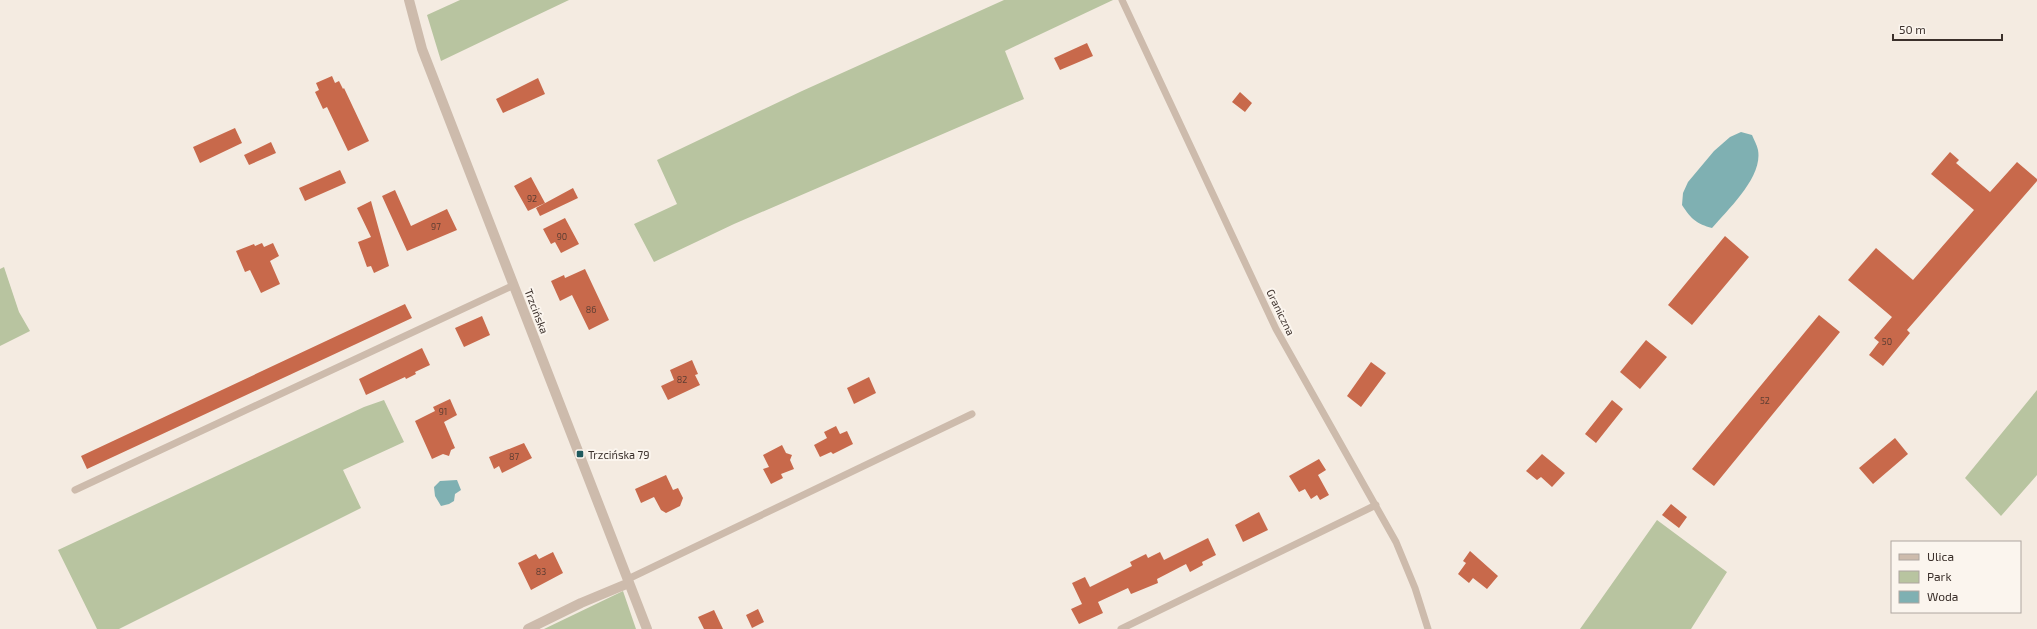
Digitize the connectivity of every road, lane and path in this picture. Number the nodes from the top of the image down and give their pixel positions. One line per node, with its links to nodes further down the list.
1 (409, 0): 3 (street, Trzcińska)
2 (1122, 0): 6 (lane, Graniczna)
3 (514, 285): 5 (lane); 7 (street, Trzcińska)
4 (972, 414): 7 (lane)
5 (75, 490)
6 (1376, 505): 10 (lane); 11 (lane, Graniczna)
7 (629, 581): 8 (street); 9 (street, Trzcińska)
8 (528, 629)
9 (647, 629)
10 (1121, 629)
11 (1428, 629)

